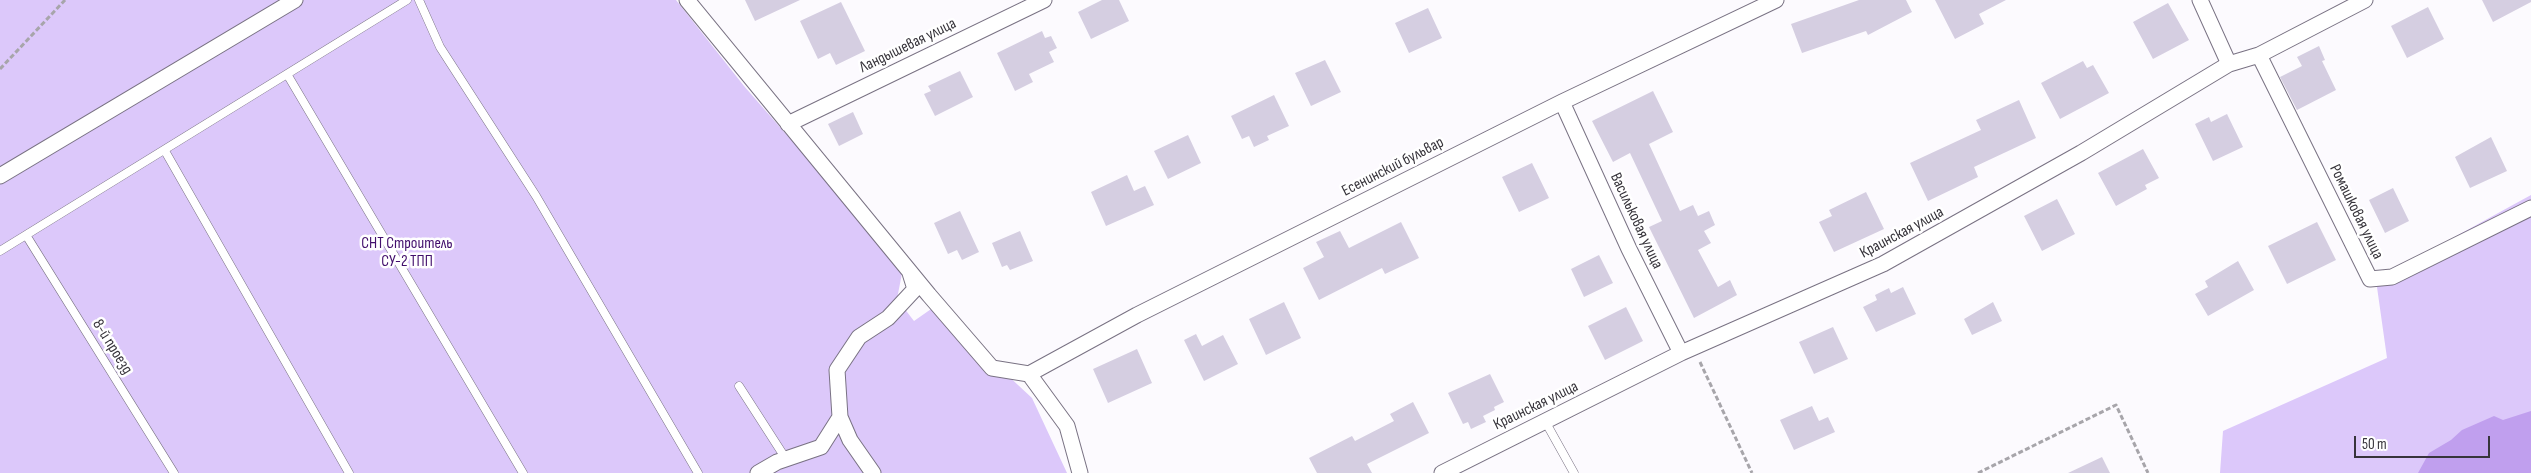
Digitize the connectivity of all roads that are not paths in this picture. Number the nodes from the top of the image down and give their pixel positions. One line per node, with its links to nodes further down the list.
1 (295, 0): 15 (street)
2 (406, 0): 11 (lane)
3 (418, 0): 29 (lane)
4 (687, 0): 13 (street)
5 (1044, 0): 13 (street, Ландышевая улица)
6 (1776, 0): 12 (street, Есенинский бульвар)
7 (2200, 0): 10 (street)
8 (2365, 0): 9 (street, Краинская улица)
9 (2259, 55): 10 (street, Краинская улица); 16 (street, Ромашковая улица)
10 (2229, 64): 20 (street, Краинская улица)
11 (287, 74): 14 (lane); 28 (lane)
12 (1562, 102): 20 (street, Васильковая улица); 21 (street, Есенинский бульвар)
13 (788, 124): 19 (street)
14 (165, 151): 17 (lane); 27 (lane)
15 (0, 176)
16 (2531, 208)
17 (26, 235): 18 (lane); 26 (lane, 8-й проезд)
18 (0, 251)
19 (908, 268): 21 (street); 23 (street)
20 (1687, 351): 24 (street, Краинская улица)
21 (1029, 374): 32 (street)
22 (740, 386): 25 (lane)
23 (840, 417): 25 (street); 31 (street)
24 (1545, 421): 33 (street, Краинская улица); 34 (lane)
25 (786, 459): 30 (street)
26 (174, 473)
27 (349, 473)
28 (522, 473)
29 (698, 473)
30 (758, 473)
31 (873, 473)
32 (1080, 473)
33 (1442, 473)
34 (1574, 473)

